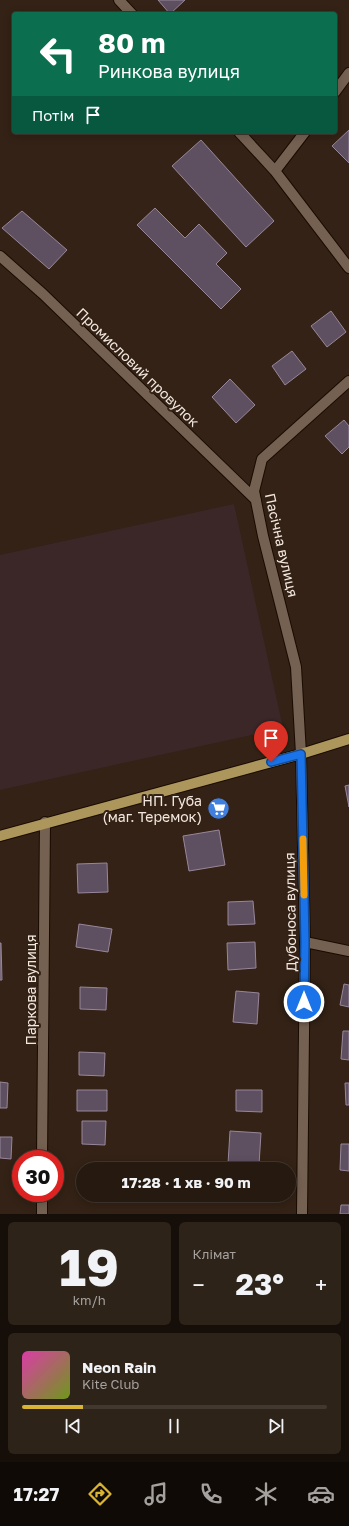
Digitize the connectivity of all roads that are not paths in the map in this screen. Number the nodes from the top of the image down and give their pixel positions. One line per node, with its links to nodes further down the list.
1 (119, 0): 2 (street)
2 (130, 12)
3 (349, 73): 4 (street)
4 (337, 89)
5 (241, 134): 7 (street)
6 (303, 134): 7 (street)
7 (275, 171): 9 (street)
8 (0, 256): 11 (street, Промисловий провулок)
9 (349, 268)
10 (349, 382): 11 (street, Пасічна вулиця)
11 (256, 500): 13 (street, Пасічна вулиця)
12 (349, 739): 13 (main road)
13 (301, 754): 14 (main road); 16 (street, Дубоноса вулиця)
14 (45, 822): 15 (main road); 18 (street, Паркова вулиця)
15 (0, 836)
16 (305, 942): 17 (street); 21 (street, Дубоноса вулиця)
17 (349, 951)
18 (42, 1150)
19 (42, 1202): 20 (street)
20 (42, 1214)
21 (302, 1214)

